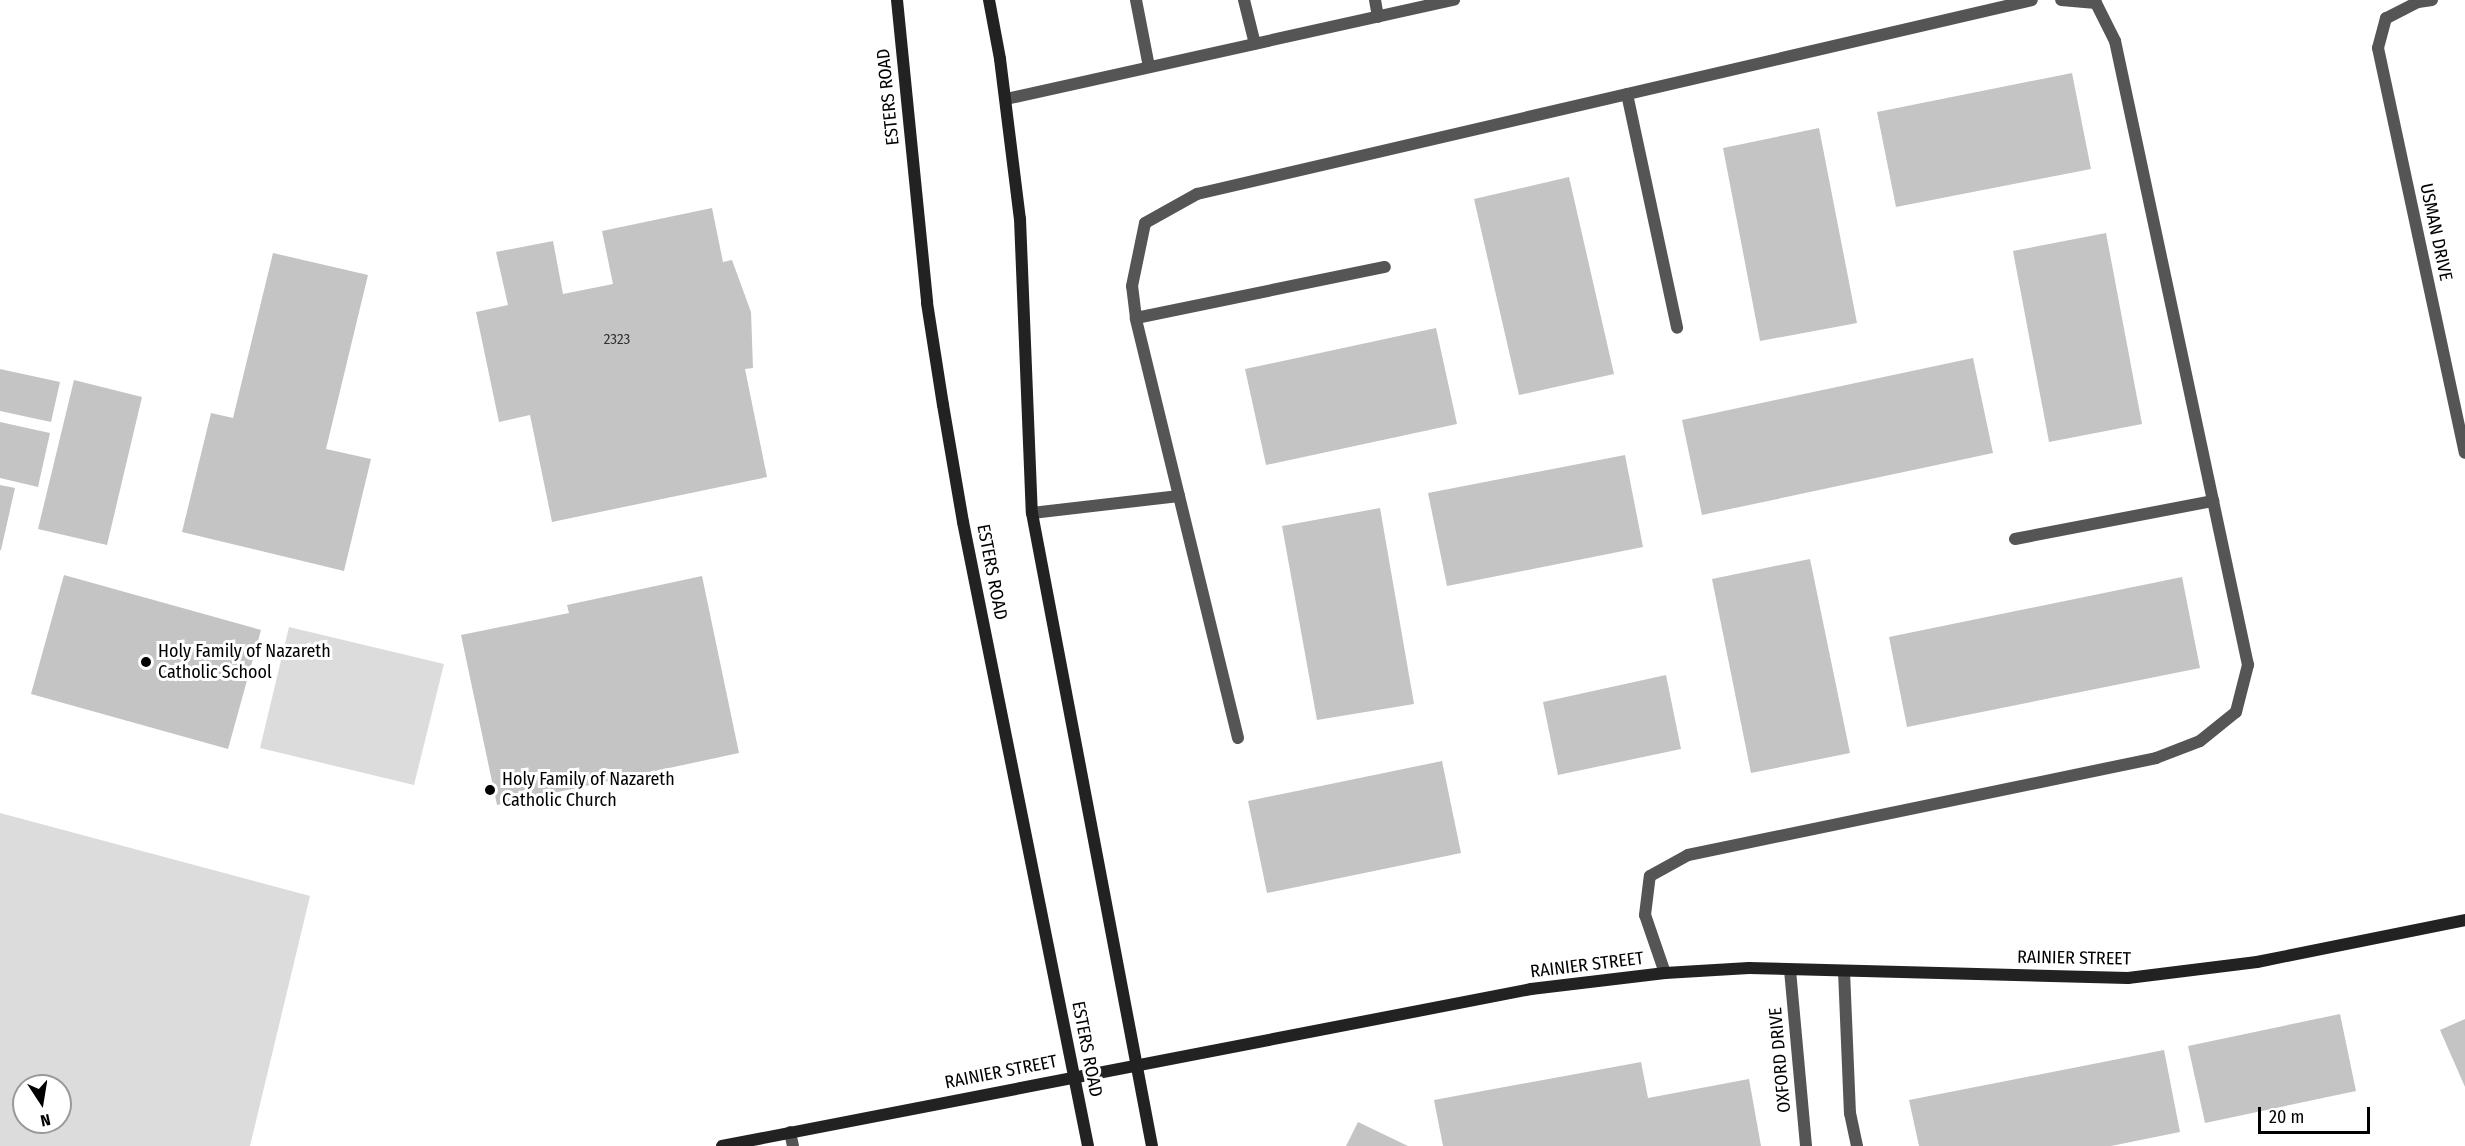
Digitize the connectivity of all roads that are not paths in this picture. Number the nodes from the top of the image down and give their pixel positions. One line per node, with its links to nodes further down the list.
1 (897, 0): 29 (main road, ESTERS ROAD)
2 (989, 0): 14 (main road)
3 (1136, 0): 12 (street)
4 (1244, 0): 11 (street)
5 (1375, 0): 10 (street)
6 (1454, 0): 10 (street)
7 (2032, 0): 13 (street)
8 (2061, 0): 20 (street)
9 (2432, 0): 18 (street, USMAN DRIVE)
10 (1378, 16): 11 (street)
11 (1254, 44): 12 (street)
12 (1149, 67): 14 (street)
13 (1627, 94): 16 (street); 17 (street)
14 (1005, 99): 21 (main road)
15 (1385, 267): 16 (street)
16 (1137, 318): 19 (street)
17 (1677, 328)
18 (2465, 453)
19 (1179, 496): 21 (street); 23 (street)
20 (2212, 501): 22 (street); 27 (street)
21 (1032, 513): 28 (main road)
22 (2016, 539)
23 (1238, 738)
24 (2465, 920): 26 (main road, RAINIER STREET)
25 (1790, 970): 26 (main road, RAINIER STREET); 27 (main road, RAINIER STREET); 35 (street, OXFORD DRIVE)
26 (1844, 971): 36 (street)
27 (1665, 974): 28 (main road, RAINIER STREET)
28 (1136, 1064): 29 (main road, RAINIER STREET); 34 (main road)
29 (1074, 1076): 30 (main road, RAINIER STREET); 33 (main road, ESTERS ROAD)
30 (790, 1132): 31 (main road, RAINIER STREET); 32 (street)
31 (722, 1146)
32 (793, 1146)
33 (1088, 1146)
34 (1152, 1146)
35 (1806, 1146)
36 (1857, 1146)

